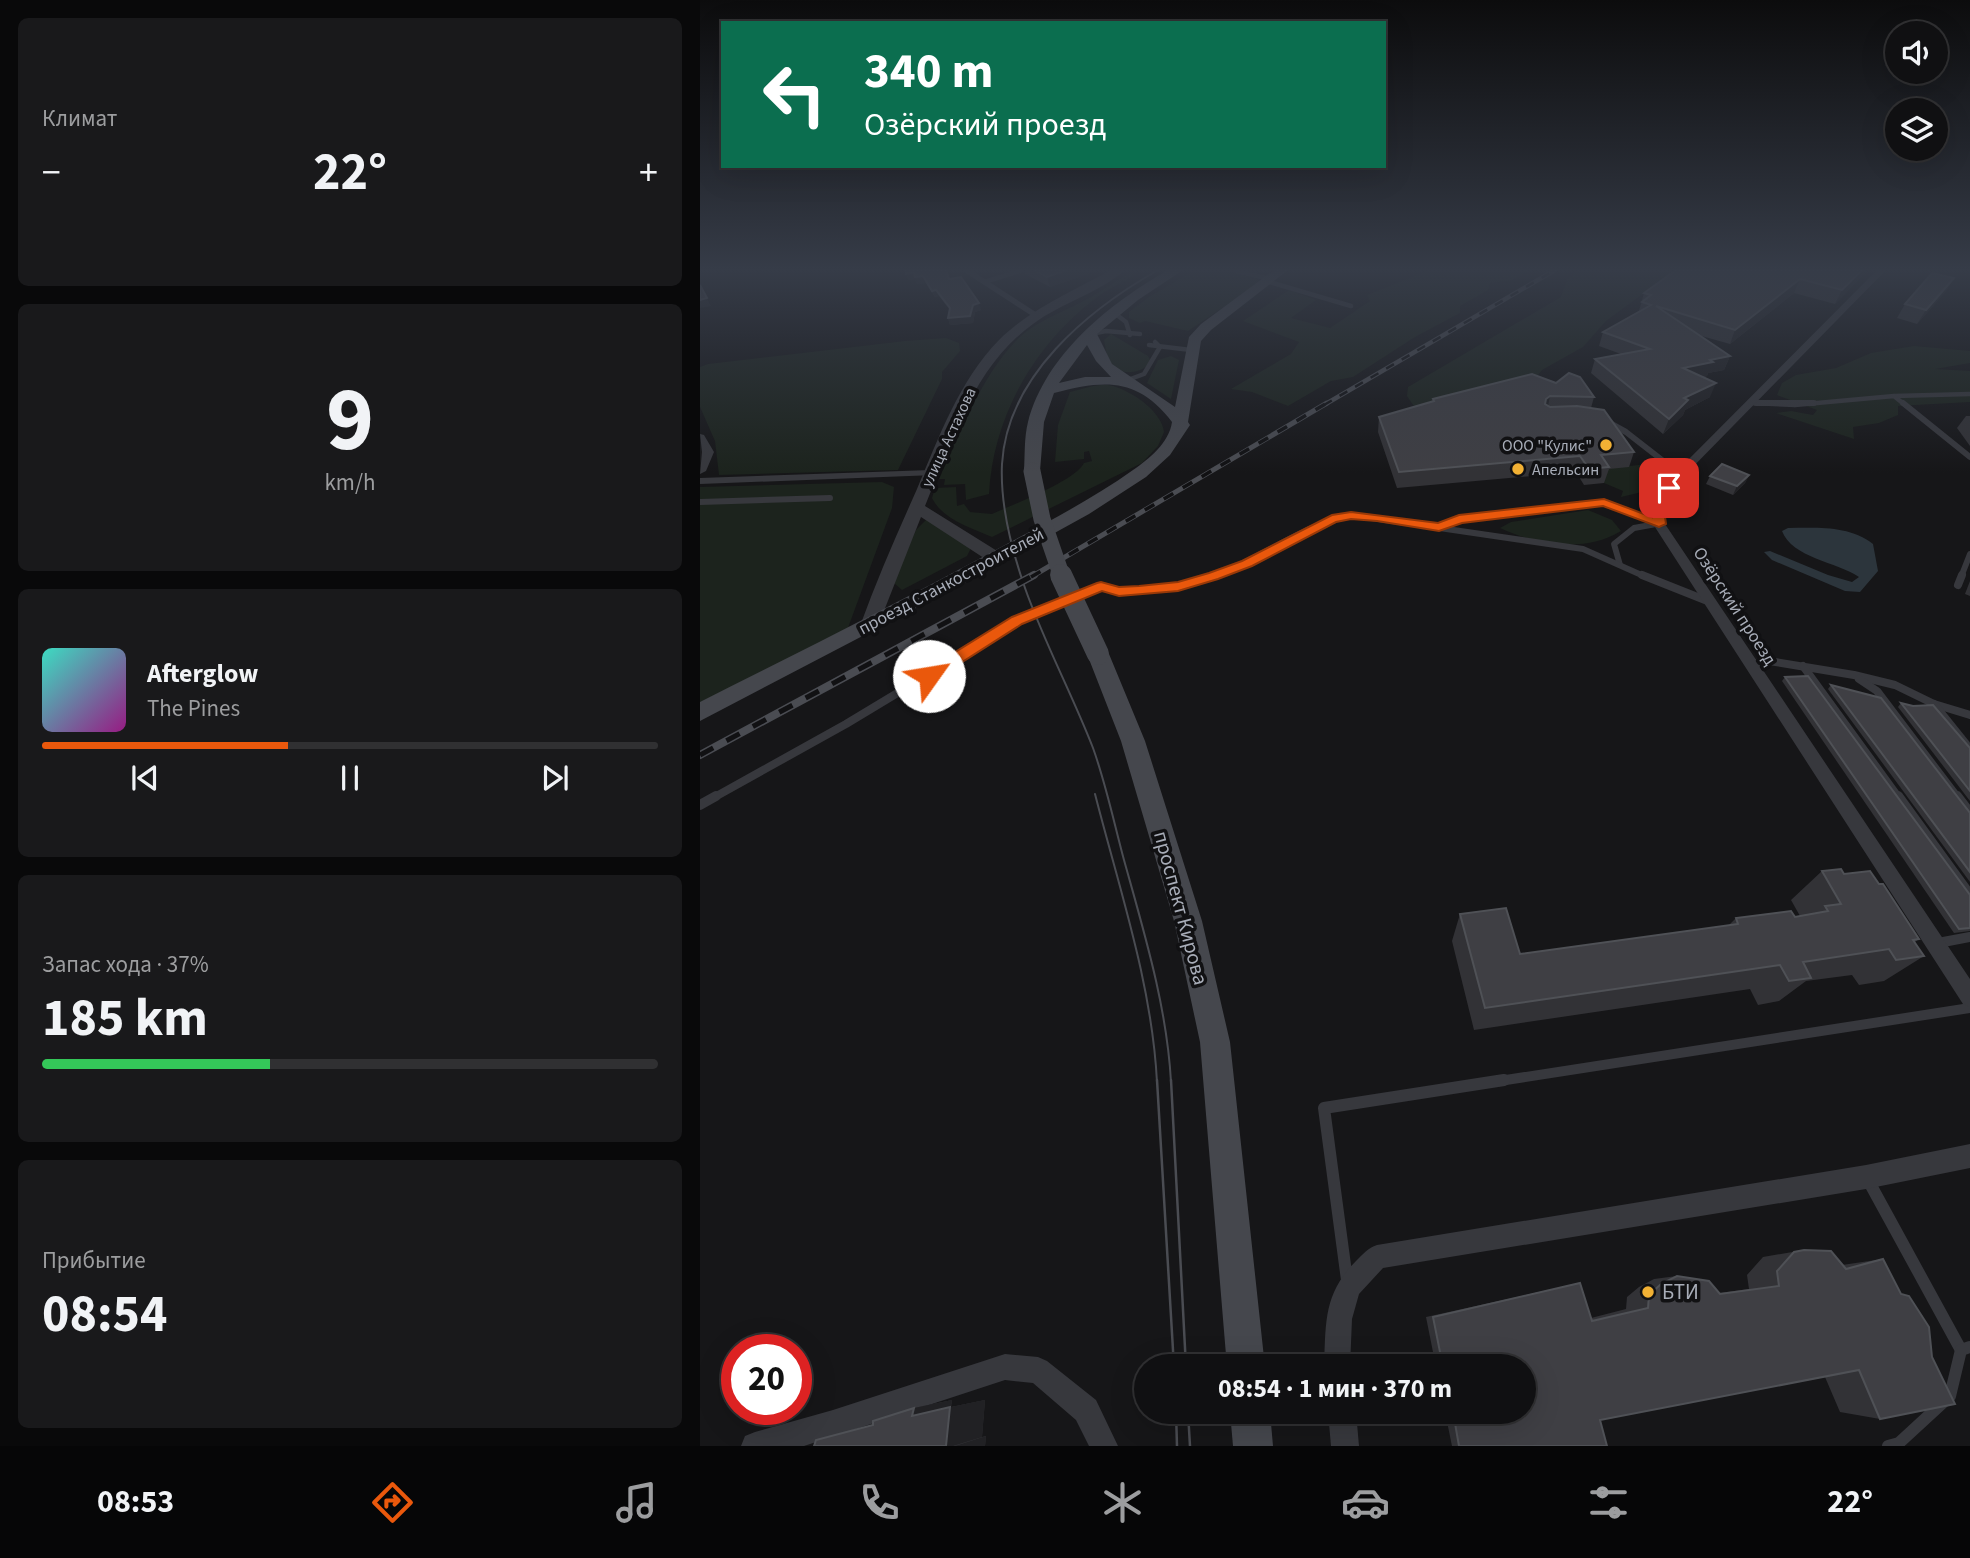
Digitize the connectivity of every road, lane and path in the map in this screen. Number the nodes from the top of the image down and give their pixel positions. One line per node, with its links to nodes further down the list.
1 (1011, 337): 19 (street, улица Астахова)
2 (1087, 337): 10 (main road)
3 (1091, 337): 9 (main road)
4 (1196, 337): 8 (main road)
5 (1815, 337): 13 (street)
6 (1149, 345): 7 (lane)
7 (1158, 345): 8 (lane); 9 (lane)
8 (1191, 350): 15 (main road)
9 (1125, 381): 10 (main road); 15 (main road)
10 (1048, 390): 51 (main road, проспект Кирова, bridge)
11 (1970, 394): 12 (lane)
12 (1894, 396): 13 (lane); 17 (lane)
13 (1750, 403): 20 (street)
14 (1600, 418): 20 (lane)
15 (1182, 425): 28 (main road, проезд Станкостроителей)
16 (700, 437): 18 (street)
17 (1970, 457)
18 (700, 471)
19 (931, 473): 21 (street); 24 (street, улица Астахова)
20 (1680, 474): 25 (street)
21 (700, 481)
22 (830, 498): 23 (lane)
23 (700, 503)
24 (916, 507): 28 (street); 32 (street, улица Астахова)
25 (1659, 524): 26 (lane); 29 (lane); 31 (street, Озёрский проезд)
26 (1439, 527): 29 (lane); 40 (lane)
27 (1970, 554): 30 (lane)
28 (996, 558): 32 (main road, проезд Станкостроителей)
29 (1620, 565): 31 (lane)
30 (1958, 584)
31 (1710, 602): 33 (street, Озёрский проезд)
32 (869, 626): 37 (main road, проезд Станкостроителей)
33 (1749, 664): 34 (lane); 44 (street, Озёрский проезд)
34 (1803, 666): 35 (lane); 42 (lane)
35 (1854, 675): 36 (lane); 41 (lane)
36 (1934, 704): 38 (lane); 39 (lane)
37 (700, 712)
38 (1970, 715)
39 (1970, 748)
40 (700, 805)
41 (1970, 813)
42 (1970, 895)
43 (1970, 937): 44 (lane)
44 (1935, 944): 45 (street, Озёрский проезд)
45 (1970, 997)
46 (1970, 1009): 49 (lane)
47 (1970, 1156): 48 (street)
48 (1866, 1177): 49 (street); 50 (lane)
49 (1348, 1287): 52 (street)
50 (1965, 1349): 59 (lane)
51 (1245, 1354)
52 (1338, 1354)
53 (1251, 1424): 57 (main road)
54 (1343, 1424): 58 (street)
55 (755, 1446): 56 (street)
56 (1104, 1446)
57 (1253, 1446)
58 (1345, 1446)
59 (1888, 1446)

